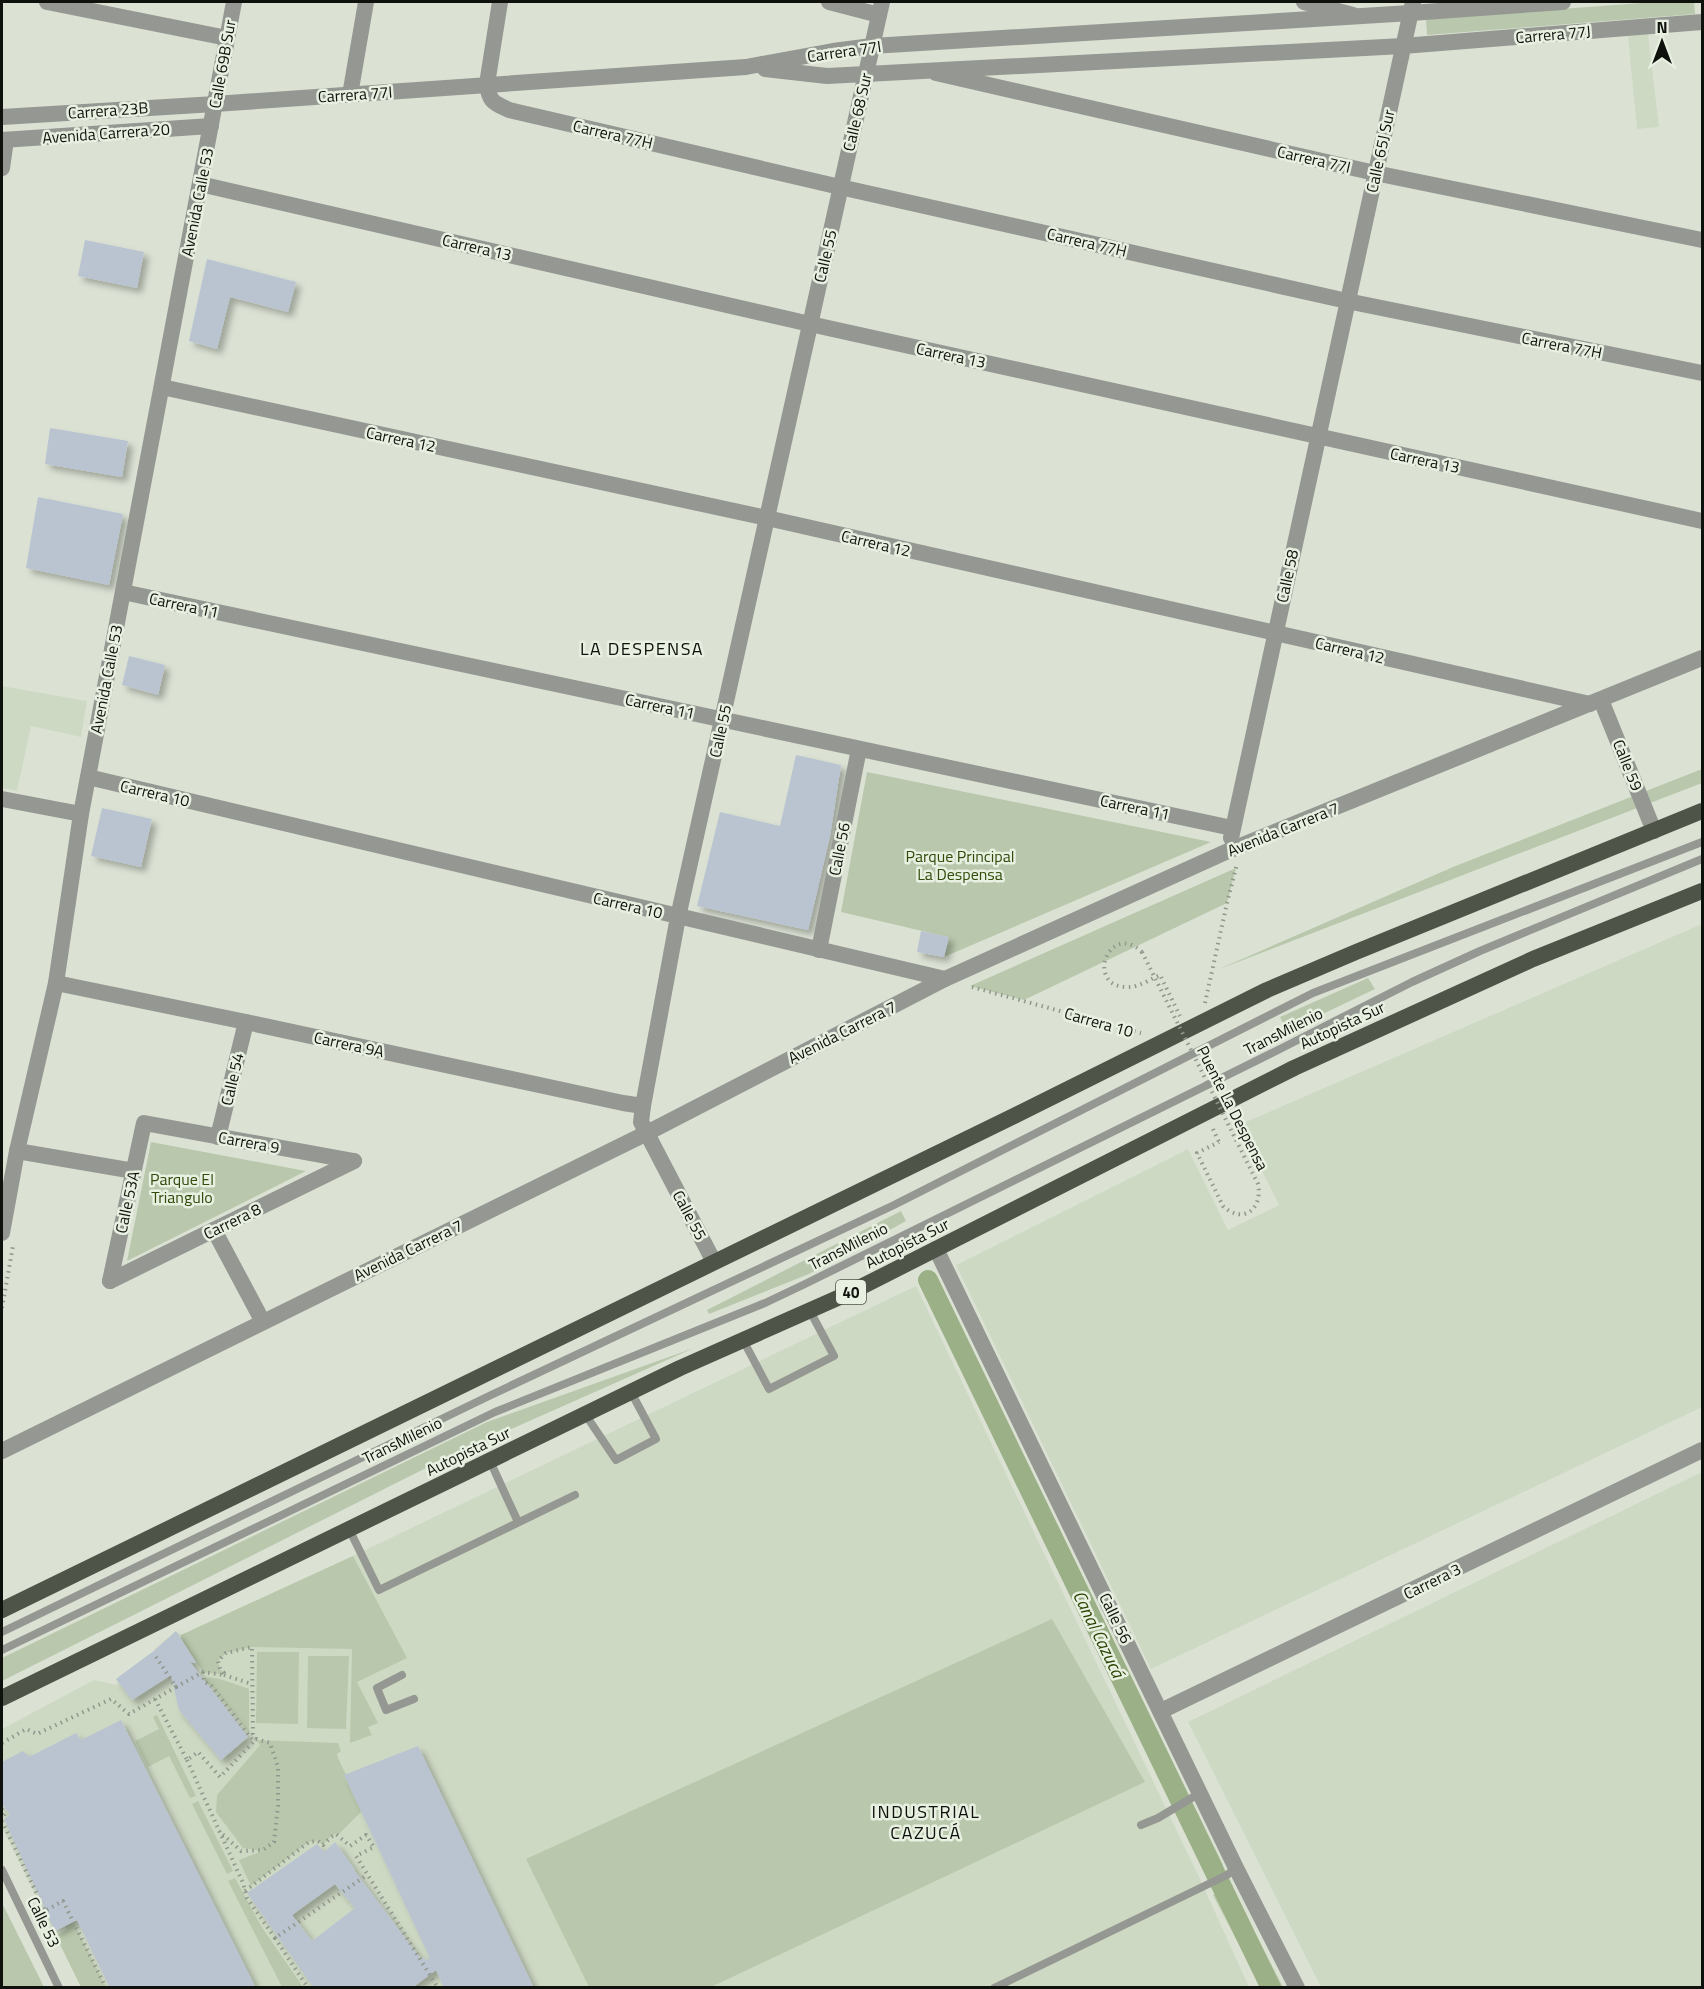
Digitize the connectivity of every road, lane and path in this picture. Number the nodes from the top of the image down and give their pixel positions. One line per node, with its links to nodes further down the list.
1 (47, 2): 12 (street)
2 (234, 2): 12 (street, Calle 69B Sur)
3 (366, 2): 19 (street)
4 (500, 2): 18 (street)
5 (829, 2): 9 (street)
6 (1304, 2): 10 (street)
7 (1563, 2): 8 (street, Carrera 77J)
8 (1412, 7): 10 (street, Carrera 77I); 14 (street, Calle 65J Sur)
9 (880, 8): 13 (street, Calle 68 Sur)
10 (1357, 16): 13 (street, Carrera 77I)
11 (1702, 22): 14 (street, Carrera 77J)
12 (227, 38): 20 (street, Calle 69B Sur)
13 (872, 46): 15 (street, Carrera 77I); 17 (street, Calle 68 Sur)
14 (1403, 46): 16 (street, Carrera 77I); 25 (street, Calle 65J Sur)
15 (746, 67): 17 (street, Carrera 77I); 18 (street, Carrera 77I)
16 (927, 71): 17 (street, Carrera 77I); 25 (street, Carrera 77I)
17 (866, 74): 27 (street, Calle 68 Sur)
18 (487, 84): 19 (street, Carrera 77I); 27 (street, Carrera 77H)
19 (350, 95): 20 (street, Carrera 77I)
20 (215, 104): 21 (street, Carrera 23B); 22 (street, Calle 69B Sur)
21 (2, 117)
22 (211, 126): 23 (street, Avenida Carrera 20); 26 (street, Avenida Calle 53)
23 (4, 140): 24 (street)
24 (2, 168)
25 (1375, 173): 28 (street, Carrera 77I); 29 (street, Calle 65J Sur)
26 (200, 184): 30 (street, Carrera 13); 32 (street, Avenida Calle 53)
27 (840, 187): 29 (street, Carrera 77H); 30 (street, Calle 55)
28 (1702, 240)
29 (1347, 301): 31 (street, Carrera 77H); 33 (street, Calle 58)
30 (810, 324): 33 (street, Carrera 13); 34 (street, Calle 55)
31 (1702, 373)
32 (162, 387): 34 (street, Carrera 12); 36 (street, Avenida Calle 53)
33 (1318, 436): 35 (street, Carrera 13); 37 (street, Calle 58)
34 (767, 518): 37 (street, Carrera 12); 40 (street, Calle 55)
35 (1702, 521)
36 (123, 592): 40 (street, Carrera 11); 42 (street, Avenida Calle 53)
37 (1275, 633): 39 (street, Carrera 12); 46 (street, Calle 58)
38 (1702, 658): 39 (street, Avenida Carrera 7)
39 (1595, 702): 47 (street, Calle 59); 49 (street, Avenida Carrera 7)
40 (722, 720): 41 (street, Carrera 11); 52 (street, Calle 55)
41 (859, 749): 46 (street, Carrera 11); 53 (street, Calle 56)
42 (88, 777): 45 (street, Avenida Calle 53); 52 (street, Carrera 10)
43 (2, 799): 45 (street)
44 (1702, 811): 47 (highway)
45 (81, 814): 55 (street, Avenida Calle 53)
46 (1232, 828): 49 (street, Calle 58)
47 (1654, 831): 57 (highway)
48 (1702, 842): 89 (lane, TransMilenio)
49 (1232, 859): 54 (street, Avenida Carrera 7); 57 (path)
50 (1702, 859): 90 (lane, TransMilenio)
51 (1702, 891): 74 (highway, Autopista Sur / 40)
52 (678, 917): 53 (street, Carrera 10); 64 (street, Calle 55)
53 (819, 950): 54 (street, Carrera 10)
54 (945, 980): 58 (path, Carrera 10); 67 (street, Avenida Carrera 7)
55 (56, 983): 56 (street, Carrera 9A); 69 (street, Avenida Calle 53)
56 (246, 1022): 64 (street, Carrera 9A); 68 (street, Calle 54)
57 (1193, 1027): 58 (highway); 60 (path, Puente La Despensa, bridge)
58 (1166, 1040): 75 (highway)
59 (1209, 1061): 60 (path)
60 (1199, 1066): 62 (path); 63 (path, Puente La Despensa, bridge)
61 (1212, 1066): 63 (path)
62 (1189, 1071)
63 (1202, 1071): 66 (path, Puente La Despensa, bridge)
64 (643, 1106): 67 (street, Calle 55)
65 (144, 1123): 68 (street, Carrera 9); 71 (street, Calle 53A)
66 (1213, 1129)
67 (646, 1133): 75 (street, Calle 55); 78 (street, Avenida Carrera 7)
68 (218, 1137): 70 (street, Carrera 9)
69 (17, 1151): 71 (street); 73 (street, Avenida Calle 53)
70 (354, 1161): 72 (street, Carrera 8)
71 (134, 1172): 76 (street, Calle 53A)
72 (214, 1230): 76 (street, Carrera 8); 78 (street)
73 (2, 1233)
74 (936, 1249): 77 (highway, Autopista Sur / 40); 100 (street, Calle 56)
75 (714, 1262): 88 (highway)
76 (110, 1281)
77 (810, 1311): 79 (highway, Autopista Sur / 40); 79 (lane)
78 (263, 1322): 83 (street, Avenida Carrera 7)
79 (743, 1340): 80 (highway, Autopista Sur / 40)
80 (631, 1392): 81 (highway, Autopista Sur / 40); 81 (lane)
81 (585, 1414): 84 (highway, Autopista Sur / 40)
82 (1702, 1450): 100 (street, Carrera 3)
83 (2, 1451)
84 (490, 1461): 86 (lane); 87 (highway, Autopista Sur / 40)
85 (575, 1495): 86 (lane)
86 (518, 1522): 87 (lane)
87 (349, 1529): 97 (highway, Autopista Sur / 40)
88 (2, 1610)
89 (2, 1632)
90 (2, 1650)
91 (154, 1654): 96 (path)
92 (203, 1672): 93 (path); 96 (path); 101 (path)
93 (224, 1675): 95 (path); 95 (path)
94 (402, 1675): 99 (lane)
95 (252, 1683): 101 (path)
96 (176, 1687): 98 (path)
97 (2, 1698)
98 (155, 1699): 102 (path); 103 (path)
99 (414, 1699)
100 (1161, 1711): 104 (street, Calle 56)
101 (255, 1740): 103 (path); 108 (path)
102 (2, 1743)
103 (187, 1760): 108 (path)
104 (1196, 1796): 107 (lane); 110 (street, Calle 56)
105 (2, 1809): 106 (path)
106 (2, 1819): 115 (path)
107 (1141, 1825)
108 (219, 1831): 112 (path)
109 (2, 1870): 114 (lane, Calle 53)
110 (1232, 1871): 118 (lane); 119 (street, Calle 56)
111 (367, 1875): 112 (path); 113 (path); 117 (path)
112 (245, 1890): 113 (path)
113 (275, 1938): 116 (path)
114 (58, 1988)
115 (106, 1988)
116 (308, 1988)
117 (438, 1988)
118 (993, 1988)
119 (1297, 1988)

